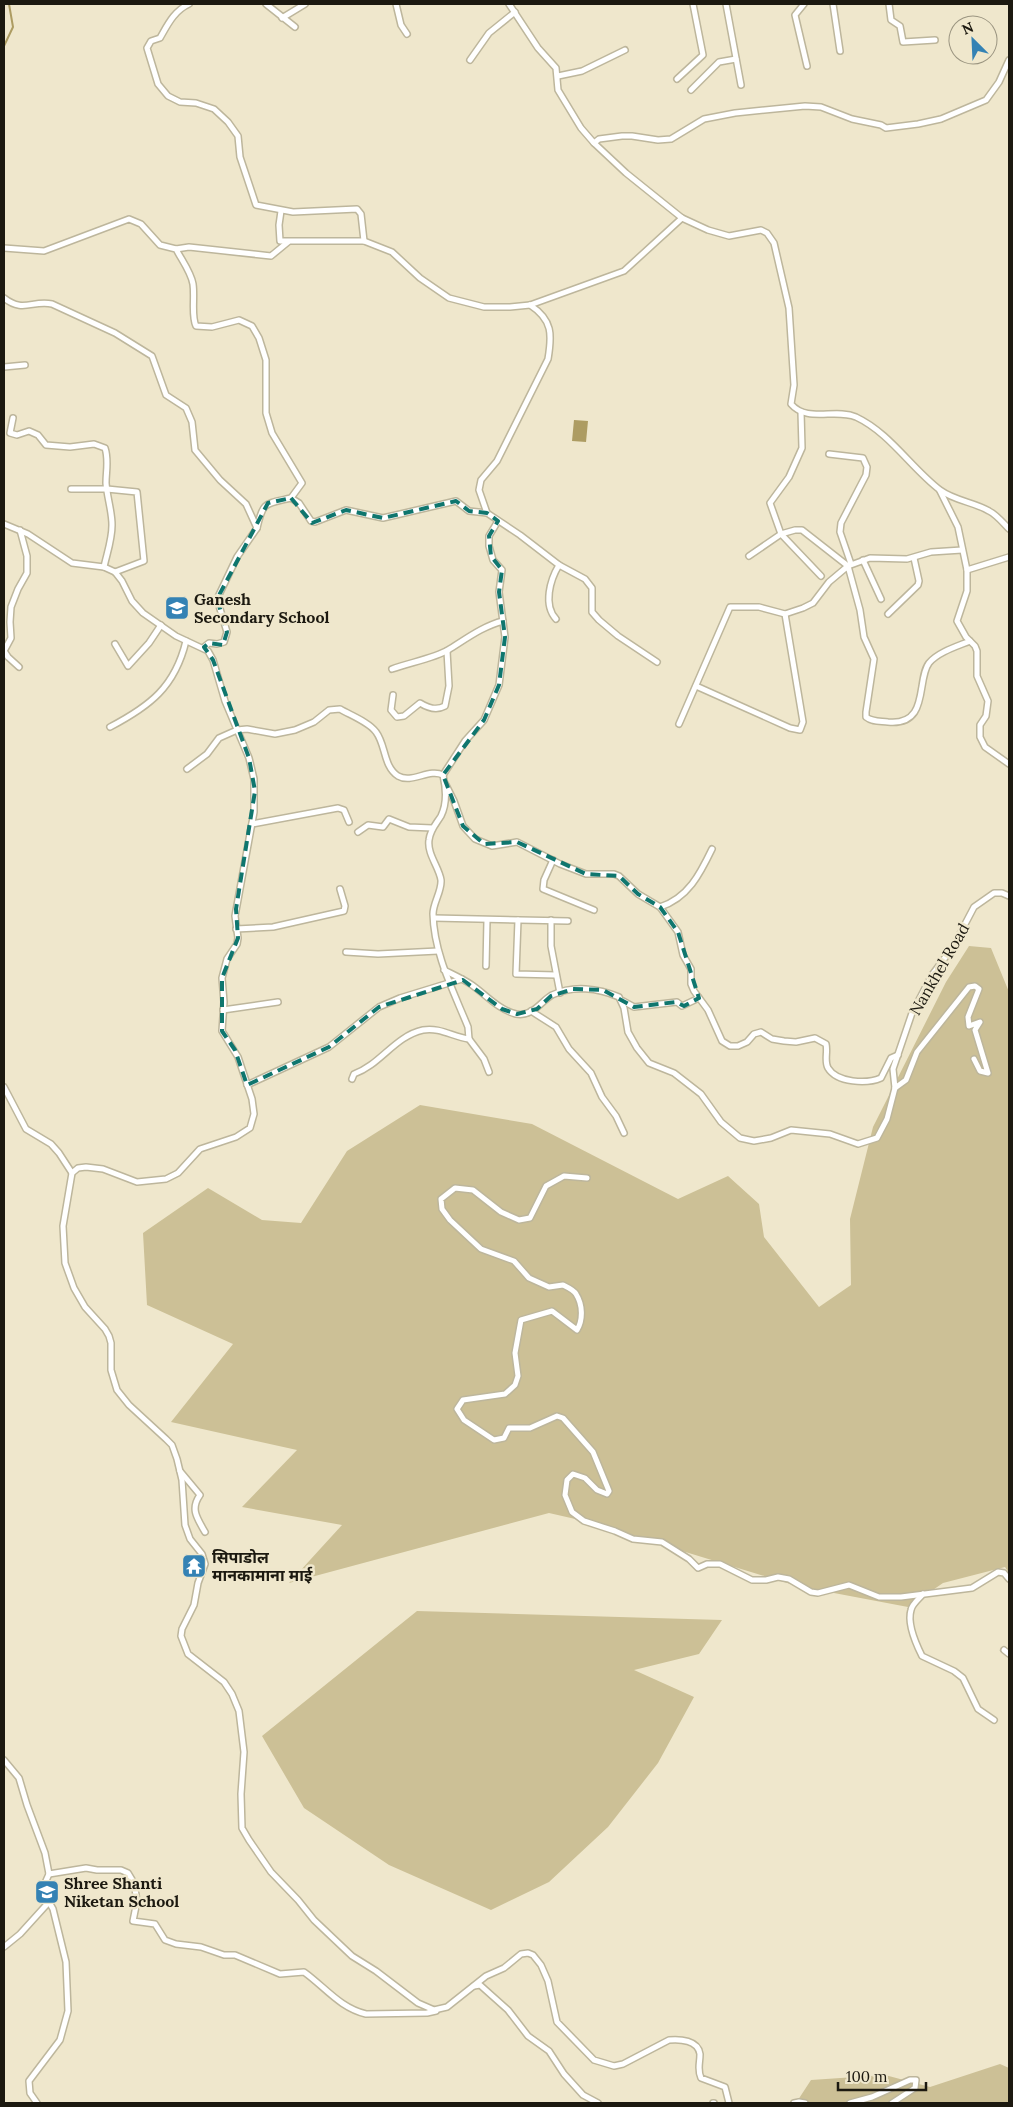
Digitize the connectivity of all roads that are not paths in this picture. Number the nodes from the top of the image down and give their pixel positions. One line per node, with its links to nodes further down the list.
1 (189, 4): 27 (street)
2 (266, 4): 12 (street)
3 (305, 4): 12 (street)
4 (396, 4): 14 (street)
5 (509, 4): 11 (street)
6 (693, 4): 23 (street)
7 (726, 4): 18 (street)
8 (804, 4): 21 (street)
9 (833, 4): 17 (street)
10 (889, 4): 15 (street)
11 (515, 12): 19 (street); 22 (street)
12 (282, 18): 13 (street)
13 (295, 27)
14 (407, 34)
15 (935, 40)
16 (625, 50): 22 (street)
17 (840, 51)
18 (736, 59): 24 (street); 25 (street)
19 (470, 60)
20 (1009, 60): 26 (street)
21 (807, 66)
22 (558, 76): 26 (street)
23 (678, 79)
24 (741, 85)
25 (690, 90)
26 (594, 143): 28 (street)
27 (281, 211): 29 (street); 30 (street)
28 (682, 218): 34 (street); 37 (street)
29 (364, 241): 30 (street); 34 (street)
30 (288, 242): 32 (street)
31 (4, 248): 32 (street)
32 (176, 249): 43 (street)
33 (4, 298): 47 (street)
34 (530, 305): 44 (street)
35 (25, 365): 36 (street)
36 (4, 367)
37 (801, 412): 42 (street); 50 (street)
38 (13, 418): 41 (street)
39 (828, 454): 57 (street)
40 (71, 489): 41 (street)
41 (107, 489): 58 (street); 60 (street)
42 (940, 490): 48 (street); 51 (street)
43 (291, 498): 44 (street); 47 (street)
44 (488, 513): 45 (street)
45 (498, 521): 56 (street); 66 (street)
46 (4, 524): 49 (street)
47 (257, 528): 71 (street)
48 (1009, 529)
49 (20, 530): 58 (street); 74 (street)
50 (781, 534): 52 (street); 57 (street); 61 (street)
51 (962, 550): 54 (street); 59 (street)
52 (749, 556)
53 (1009, 556): 59 (street)
54 (914, 558): 55 (street); 64 (street)
55 (863, 560): 57 (street); 62 (street)
56 (559, 565): 65 (street); 73 (street)
57 (850, 565): 63 (street); 69 (street)
58 (104, 567): 60 (street)
59 (967, 570): 69 (street)
60 (115, 572): 67 (street)
61 (821, 576)
62 (881, 599)
63 (785, 614): 76 (street); 76 (street)
64 (888, 614)
65 (556, 619)
66 (503, 621): 72 (street); 83 (street)
67 (161, 625): 68 (street); 70 (street)
68 (186, 641): 71 (street); 79 (street)
69 (970, 641): 81 (street)
70 (115, 644)
71 (204, 647): 80 (street)
72 (447, 650): 75 (street); 77 (street)
73 (657, 662)
74 (19, 667)
75 (392, 669)
76 (696, 686): 78 (street)
77 (393, 695)
78 (679, 724)
79 (110, 726)
80 (237, 730): 82 (street); 83 (street); 86 (street)
81 (1009, 764)
82 (187, 769)
83 (443, 775): 84 (street)
84 (446, 785): 87 (street); 90 (street)
85 (349, 822): 86 (street)
86 (252, 824): 100 (street)
87 (432, 828): 88 (street); 95 (street)
88 (358, 832)
89 (712, 848): 93 (street)
90 (553, 860): 93 (street); 94 (street)
91 (340, 889): 100 (street)
92 (1009, 896): 115 (street, Nankhel Road)
93 (660, 907): 109 (street)
94 (594, 910)
95 (434, 918): 96 (street); 101 (street)
96 (487, 920): 97 (street); 103 (street)
97 (518, 920): 98 (street); 105 (street)
98 (551, 920): 99 (street); 105 (street)
99 (568, 921)
100 (236, 929): 112 (street)
101 (438, 951): 102 (street); 104 (street)
102 (346, 952)
103 (486, 966)
104 (444, 970): 106 (street); 107 (street)
105 (556, 975): 108 (street)
106 (462, 979): 107 (street); 113 (street)
107 (450, 984): 114 (street); 119 (street)
108 (560, 993): 110 (street); 113 (street)
109 (699, 998): 110 (street); 115 (street)
110 (622, 1001): 121 (street, Nankhel Road)
111 (278, 1002): 112 (street)
112 (224, 1010): 119 (street)
113 (531, 1011): 122 (street)
114 (469, 1039): 117 (street); 118 (street)
115 (898, 1055): 121 (street, Nankhel Road)
116 (974, 1059): 121 (street)
117 (489, 1072)
118 (352, 1079)
119 (247, 1085): 123 (street)
120 (4, 1087): 123 (street)
121 (895, 1088)
122 (624, 1133)
123 (72, 1173): 125 (street)
124 (588, 1178): 128 (street)
125 (180, 1471): 126 (street); 137 (street)
126 (205, 1532)
127 (1009, 1579): 128 (street)
128 (923, 1594): 131 (street)
129 (1004, 1650): 130 (street)
130 (1009, 1654)
131 (994, 1720)
132 (4, 1760): 133 (street)
133 (49, 1874): 134 (street); 137 (street)
134 (49, 1902): 135 (street); 138 (street)
135 (4, 1947)
136 (474, 1986): 137 (street); 139 (street); 140 (street)
137 (441, 2009)
138 (37, 2103)
139 (598, 2103)
140 (729, 2103)
141 (794, 2103): 142 (street)
142 (805, 2103)
143 (850, 2103): 144 (street)
144 (892, 2103)

